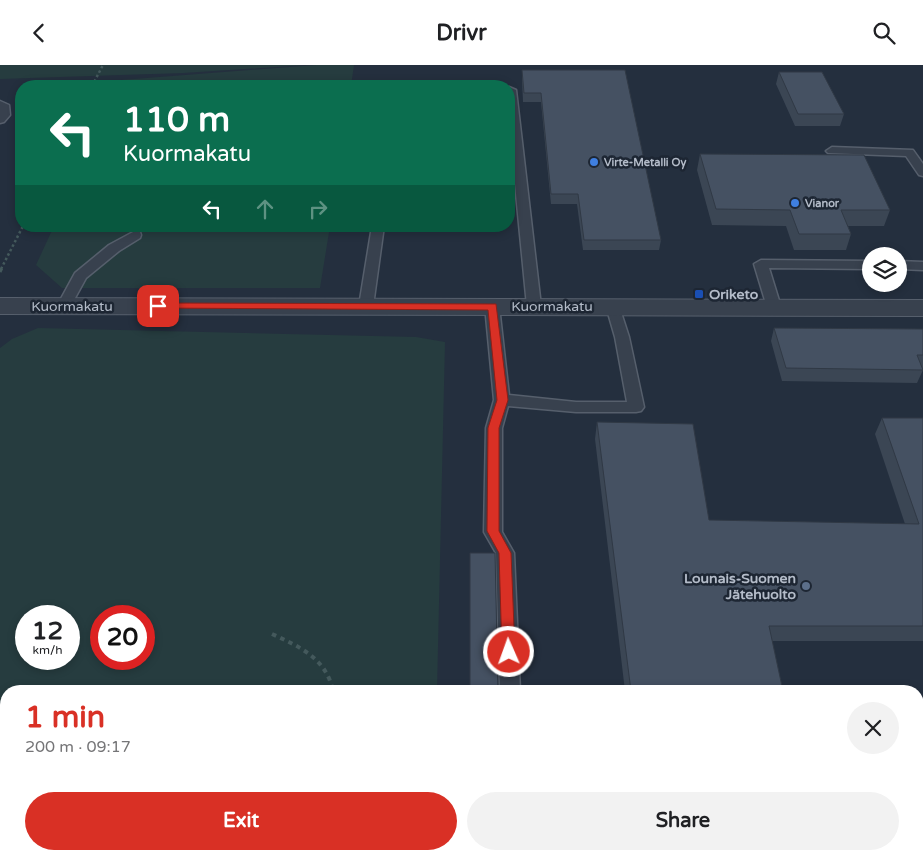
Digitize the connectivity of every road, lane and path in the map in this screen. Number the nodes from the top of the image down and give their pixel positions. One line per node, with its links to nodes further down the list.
1 (103, 65): 2 (path)
2 (95, 80)
3 (0, 104): 4 (lane)
4 (0, 119)
5 (515, 128): 19 (lane)
6 (832, 151): 7 (lane)
7 (923, 172)
8 (20, 232): 14 (path)
9 (377, 232): 17 (lane)
10 (135, 235): 16 (lane)
11 (862, 265): 21 (lane)
12 (907, 265): 13 (lane)
13 (923, 265)
14 (0, 272)
15 (0, 306): 16 (street, Kuormakatu)
16 (64, 306): 17 (street, Kuormakatu)
17 (366, 306): 18 (street, Kuormakatu)
18 (492, 306): 19 (street, Kuormakatu); 23 (lane)
19 (534, 307): 20 (street, Kuormakatu)
20 (613, 307): 21 (street, Kuormakatu); 23 (lane)
21 (774, 307): 22 (street, Kuormakatu)
22 (923, 308)
23 (502, 400): 26 (lane)
24 (272, 634): 25 (path)
25 (332, 685)
26 (510, 685)
27 (168, 860): 28 (path)
28 (208, 860)

